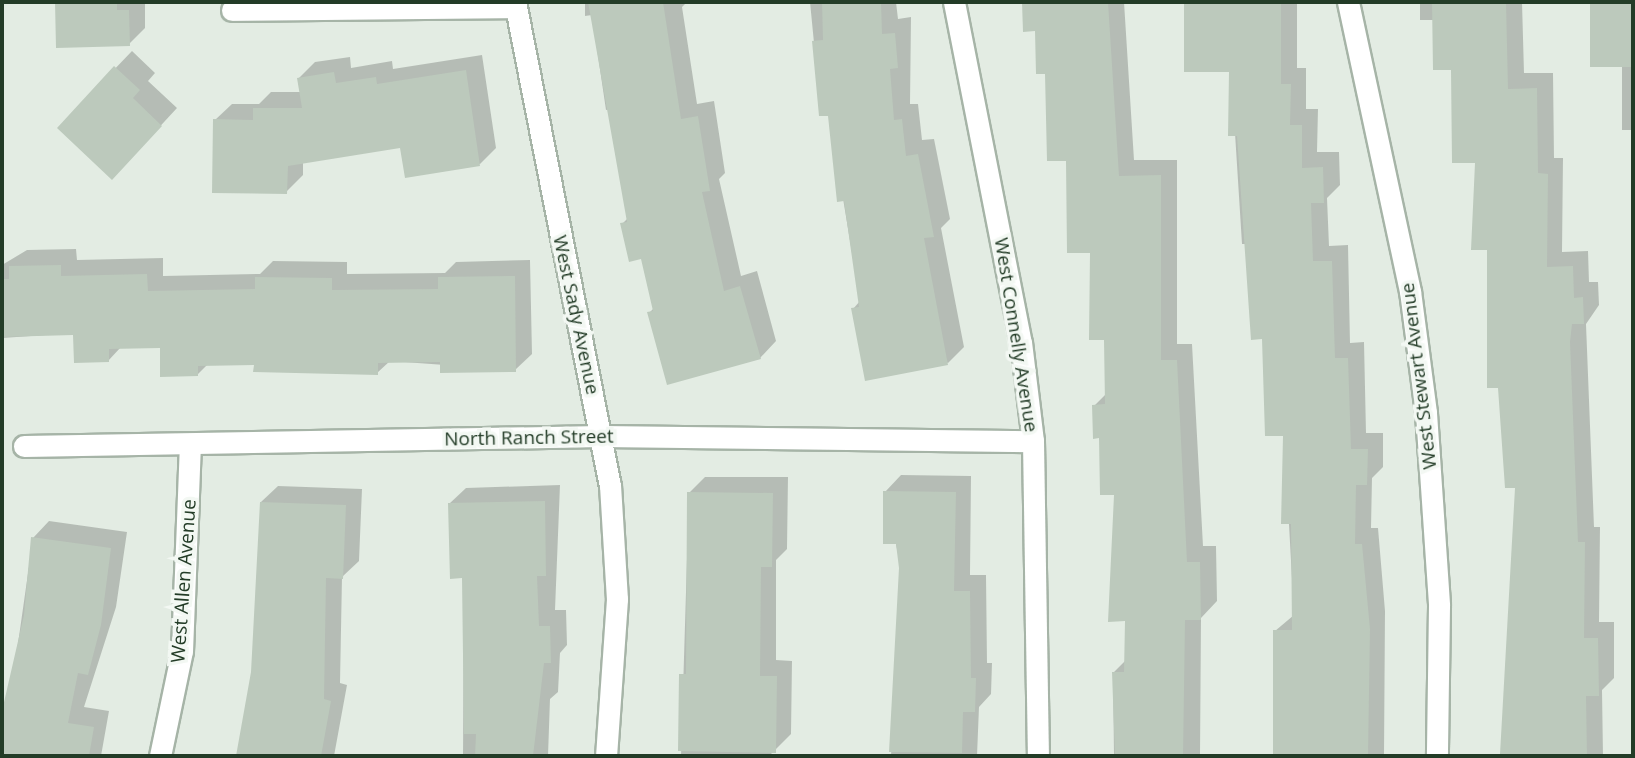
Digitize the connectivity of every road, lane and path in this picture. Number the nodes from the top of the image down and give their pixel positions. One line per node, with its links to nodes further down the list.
1 (954, 2): 6 (street, West Connelly Avenue)
2 (1348, 2): 12 (street, West Stewart Avenue)
3 (515, 5): 4 (street); 5 (street, West Sady Avenue)
4 (232, 9)
5 (601, 436): 6 (street, North Ranch Street); 7 (street, North Ranch Street); 10 (street, West Sady Avenue)
6 (1033, 441): 11 (street, West Connelly Avenue)
7 (190, 445): 8 (street, North Ranch Street); 9 (street, West Allen Avenue)
8 (24, 446)
9 (160, 756)
10 (606, 756)
11 (1038, 756)
12 (1437, 756)

